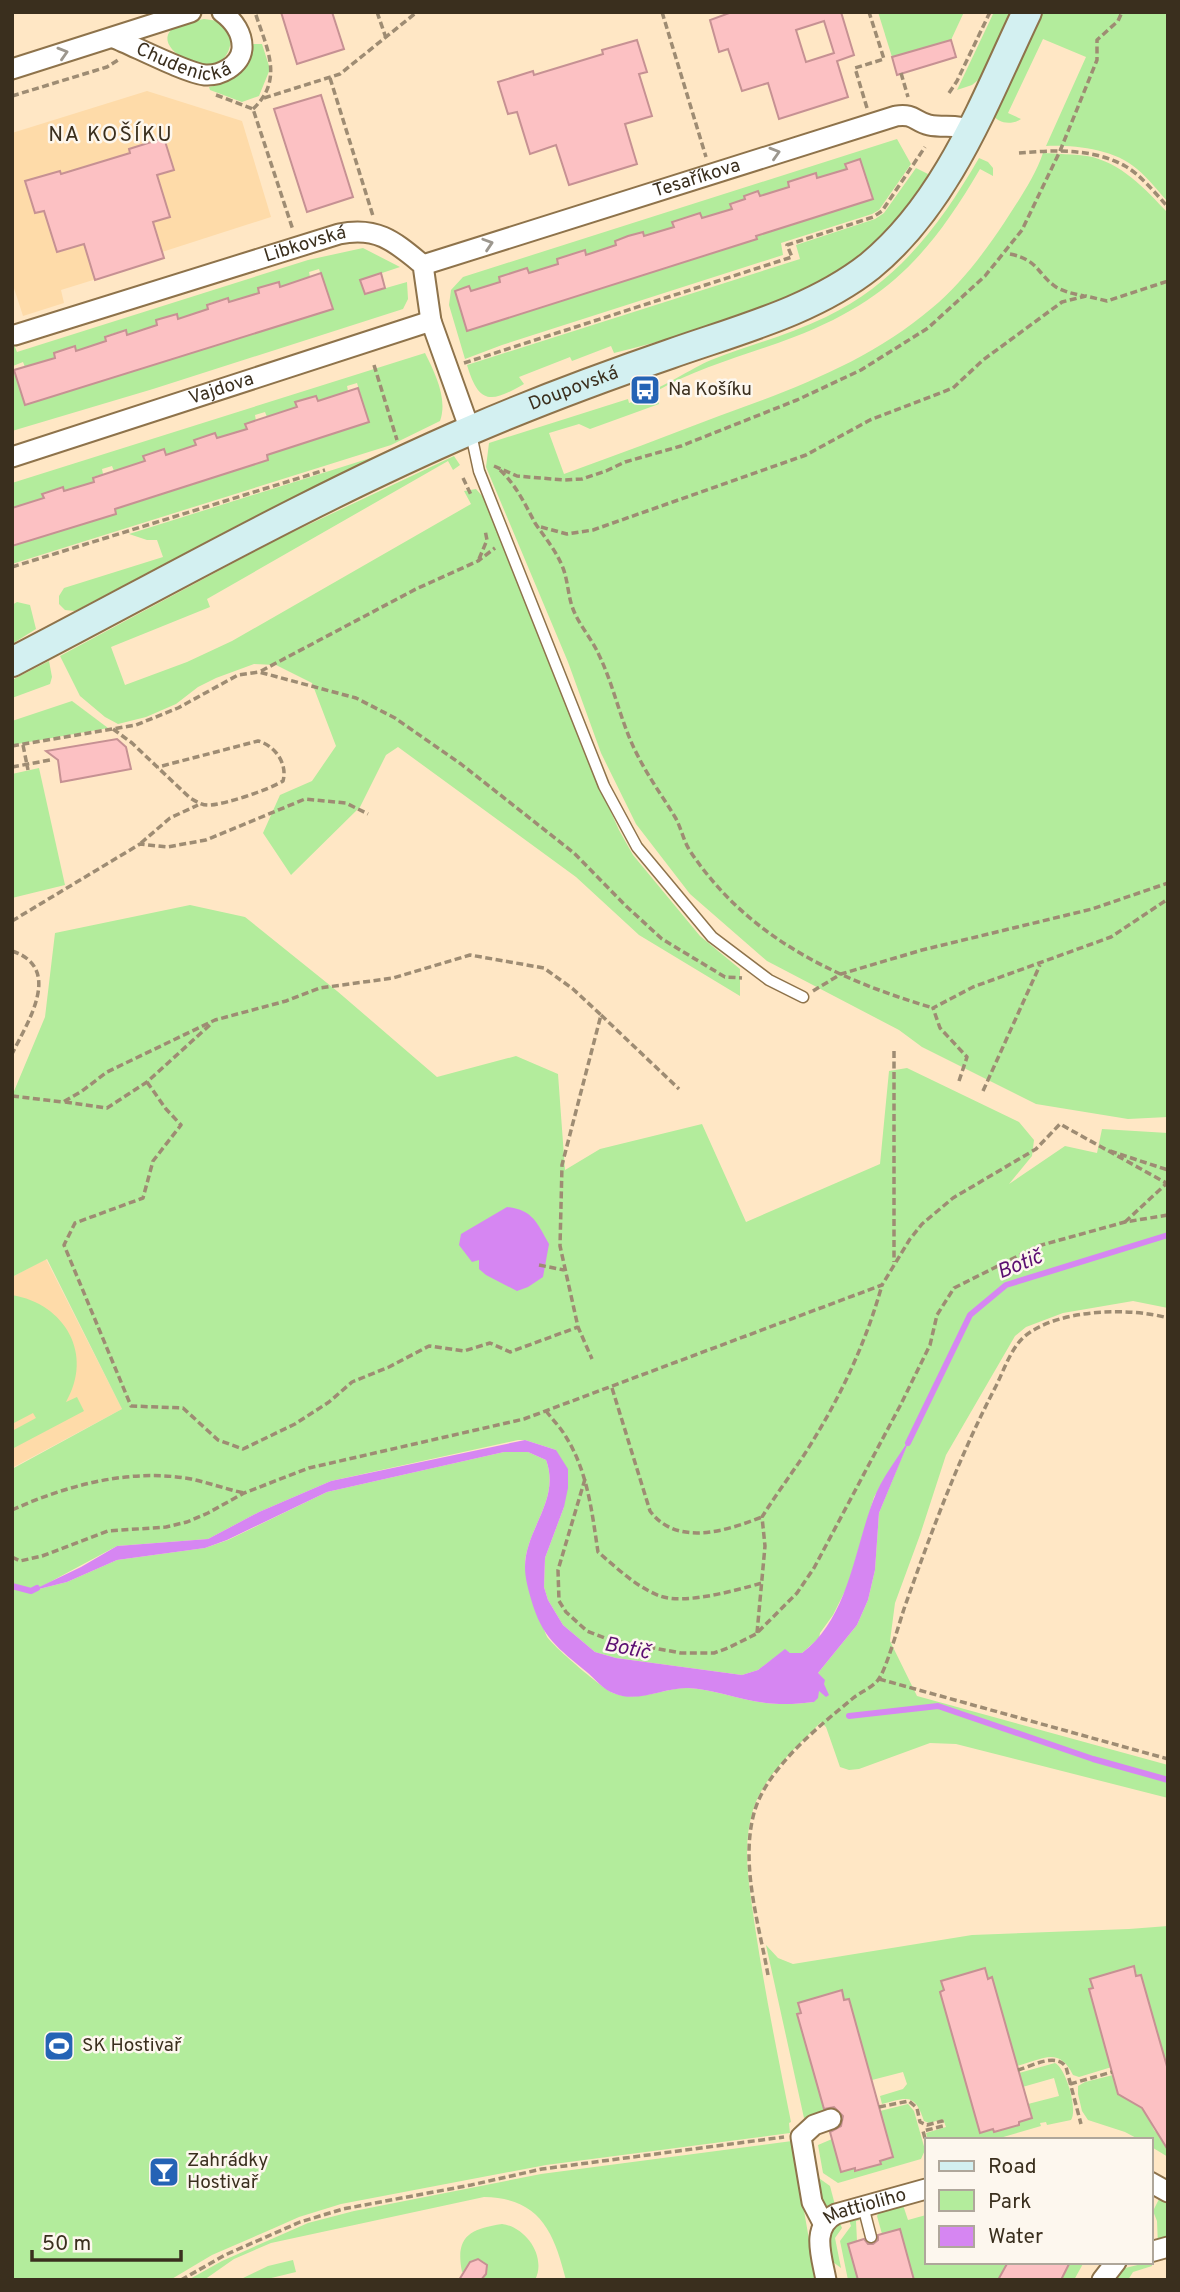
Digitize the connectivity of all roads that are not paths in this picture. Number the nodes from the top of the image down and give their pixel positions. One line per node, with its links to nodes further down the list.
1 (191, 12): 4 (street, Chudenická)
2 (222, 12): 4 (street, Chudenická)
3 (1027, 12): 6 (street, Doupovská)
4 (114, 37): 5 (street, Chudenická, one-way to 4)
5 (12, 69)
6 (971, 130): 7 (street, Tesaříkova, one-way to 6); 10 (street, Doupovská)
7 (423, 265): 8 (street); 9 (street, Libkovská)
8 (431, 321): 10 (street); 11 (street, Vajdova)
9 (15, 335)
10 (472, 438): 12 (street, Doupovská); 13 (lane)
11 (12, 457)
12 (12, 662)
13 (803, 997)
14 (831, 2119): 19 (street)
15 (1152, 2183): 17 (street)
16 (925, 2189): 18 (street, Mattioliho)
17 (1168, 2192)
18 (863, 2206): 19 (street, Mattioliho); 20 (lane)
19 (823, 2223): 22 (street, Mattioliho)
20 (871, 2237)
21 (1114, 2264): 23 (street)
22 (826, 2280)
23 (1102, 2280)

